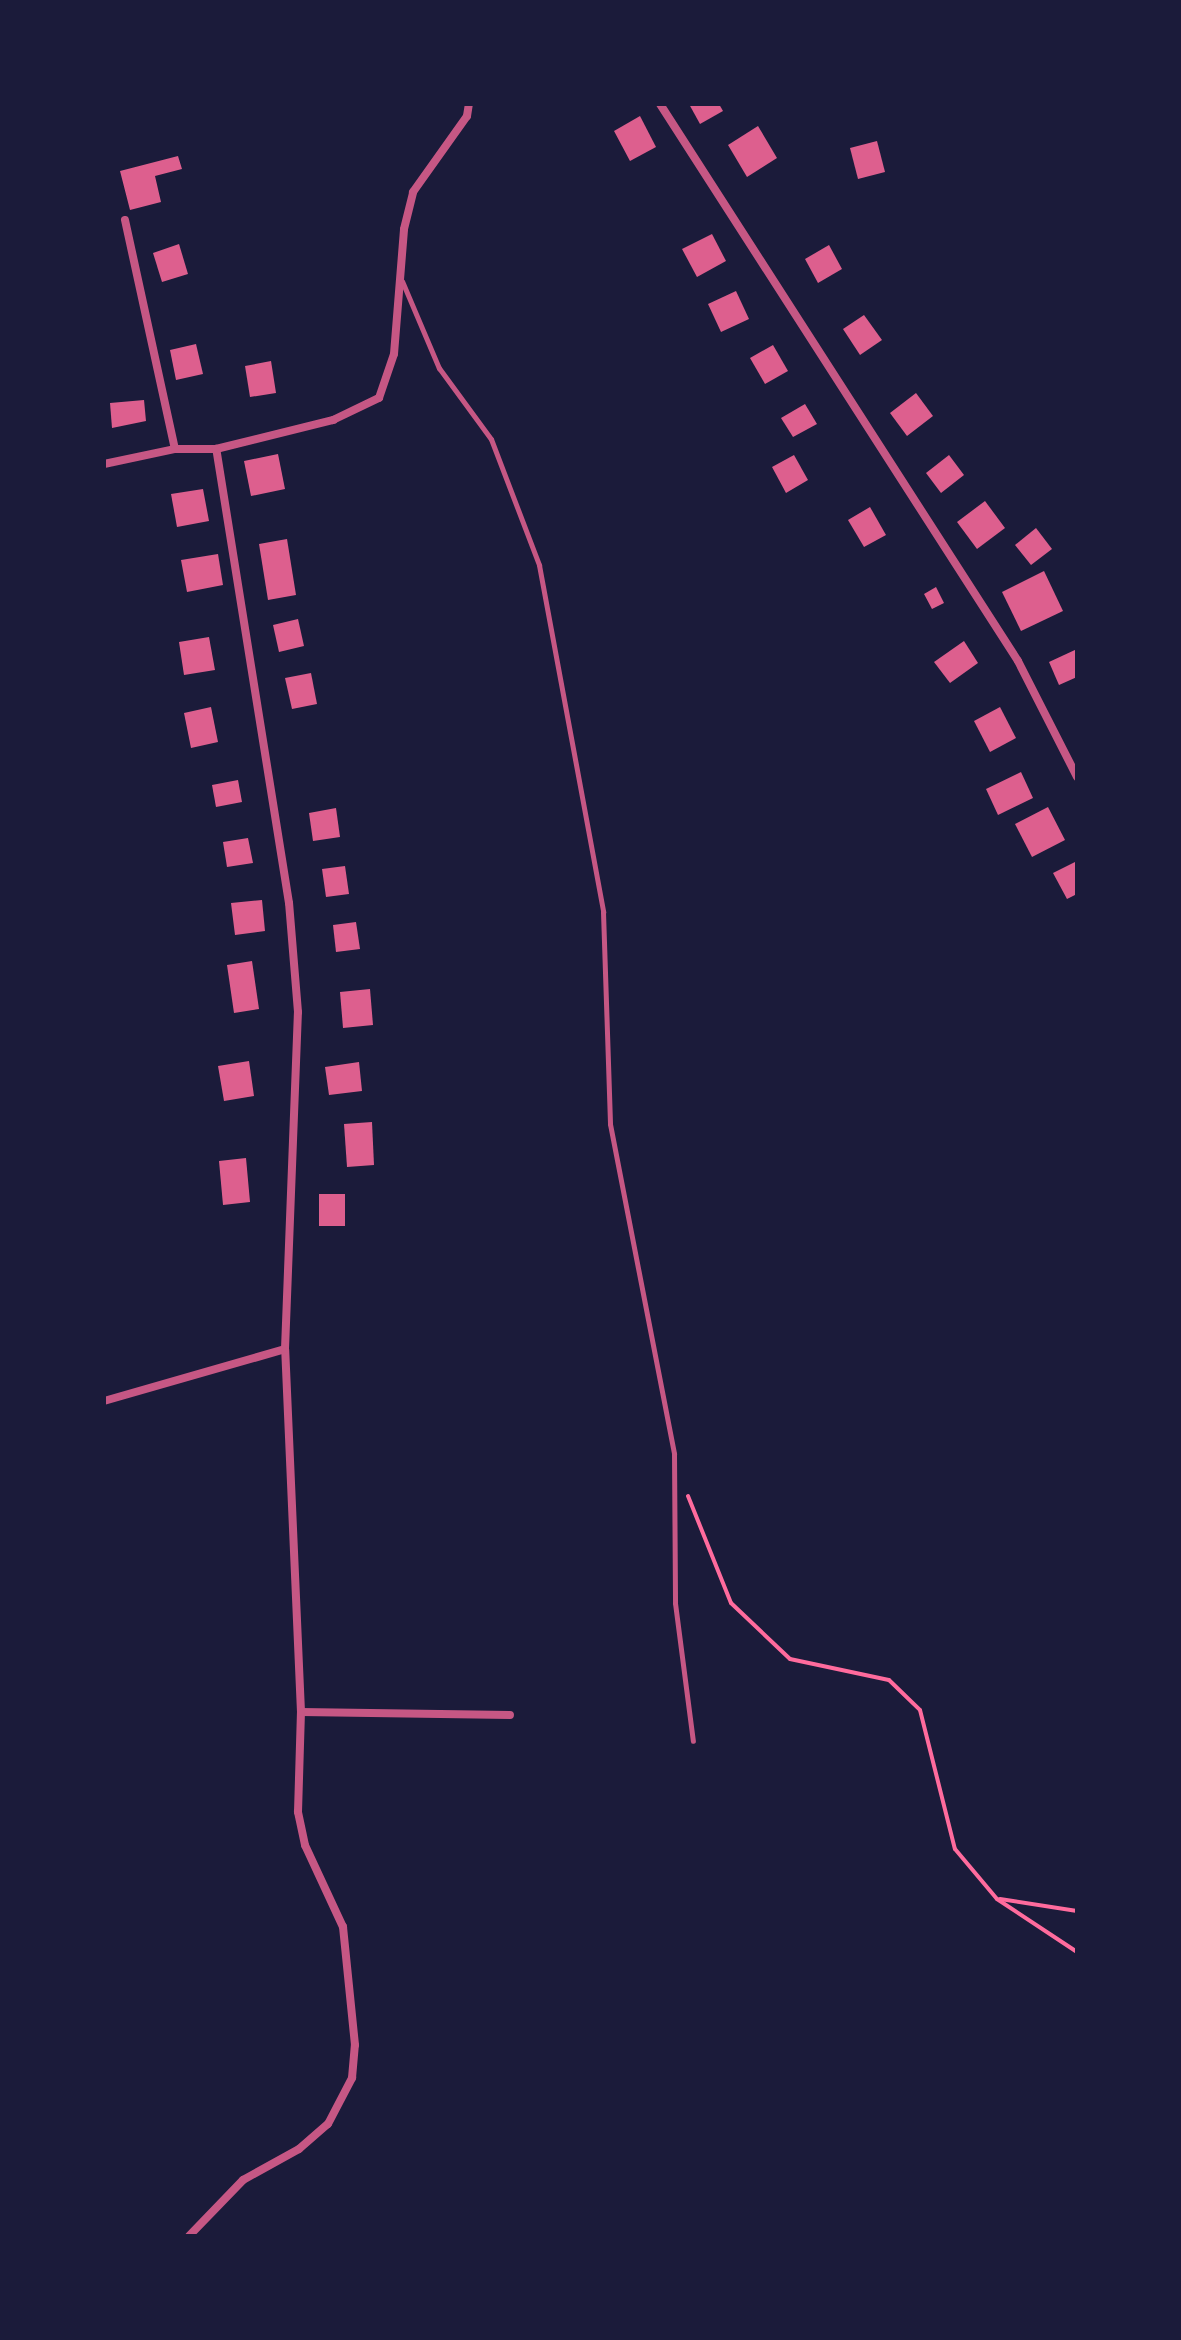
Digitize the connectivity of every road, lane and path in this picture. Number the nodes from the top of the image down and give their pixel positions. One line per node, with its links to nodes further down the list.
1 (469, 104): 4 (street)
2 (660, 104): 8 (street)
3 (125, 220): 5 (street)
4 (402, 279): 6 (street); 14 (lane)
5 (175, 449): 6 (street); 7 (street)
6 (216, 449): 9 (street)
7 (104, 464)
8 (1077, 777)
9 (285, 1349): 10 (street); 12 (street)
10 (104, 1401)
11 (683, 1482): 15 (path)
12 (301, 1712): 13 (street); 18 (street)
13 (510, 1715)
14 (693, 1741)
15 (997, 1899): 16 (path); 17 (path)
16 (1077, 1911)
17 (1077, 1952)
18 (189, 2236)

